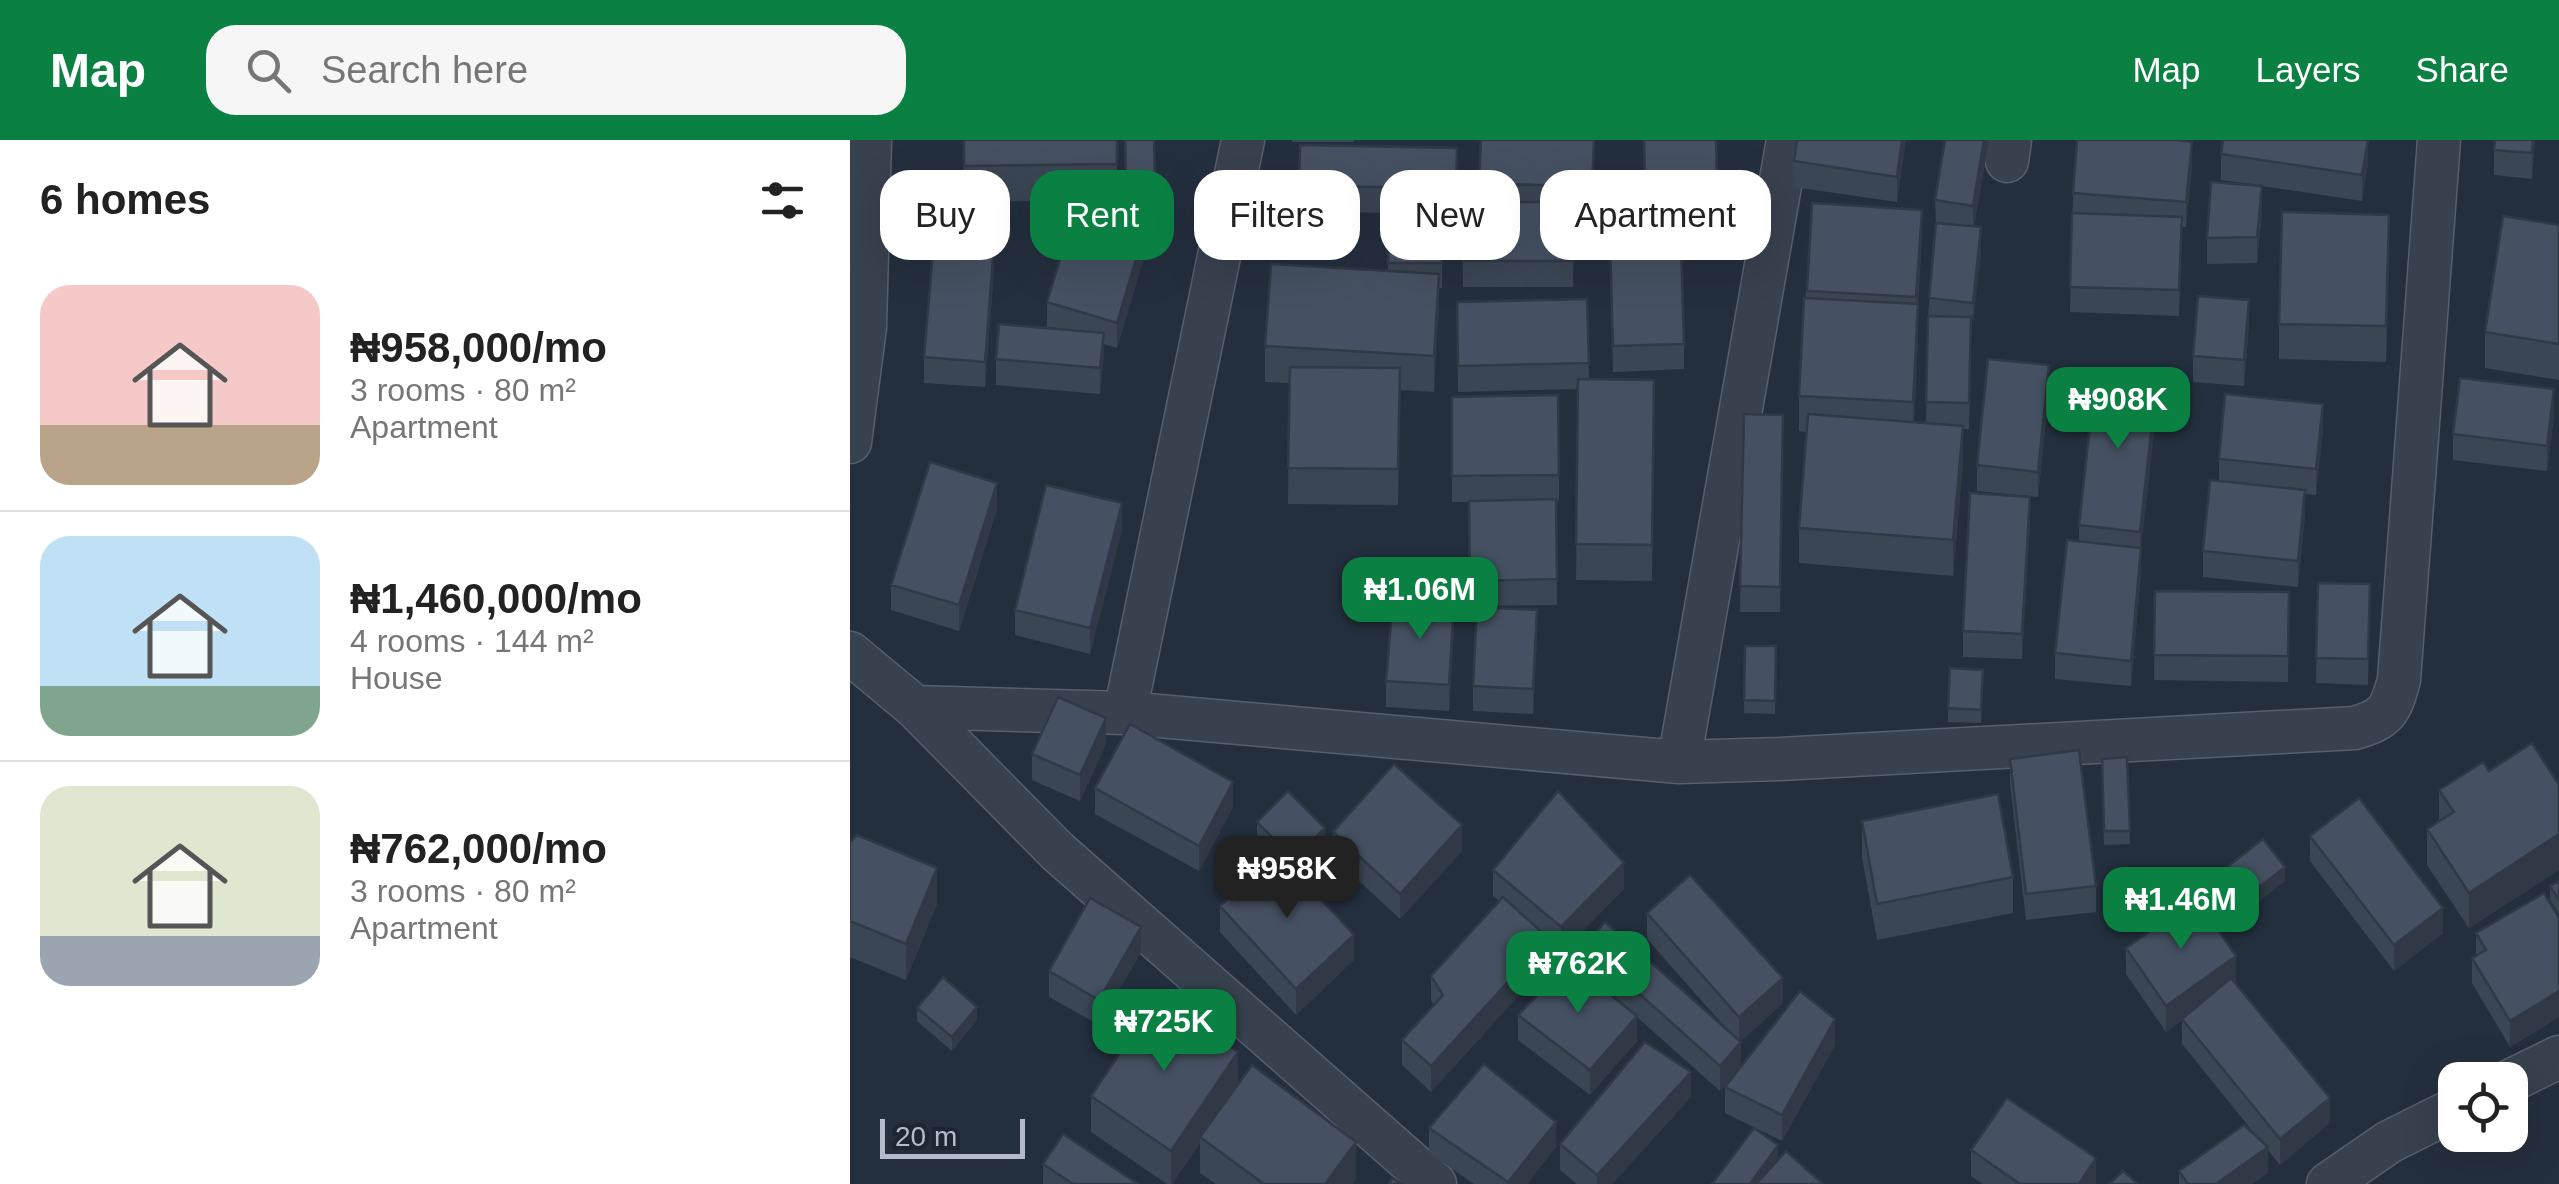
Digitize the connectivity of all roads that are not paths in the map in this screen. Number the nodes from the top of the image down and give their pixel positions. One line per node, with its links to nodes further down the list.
1 (870, 140): 5 (street)
2 (1244, 140): 8 (street)
3 (1788, 140): 9 (street)
4 (2439, 140): 9 (street)
5 (850, 442)
6 (850, 653): 7 (street)
7 (915, 706): 8 (street); 13 (street)
8 (1125, 714): 9 (street)
9 (1679, 762)
10 (2559, 1057): 11 (street)
11 (2528, 1072)
12 (2438, 1118): 14 (street)
13 (1436, 1184)
14 (2328, 1184)

